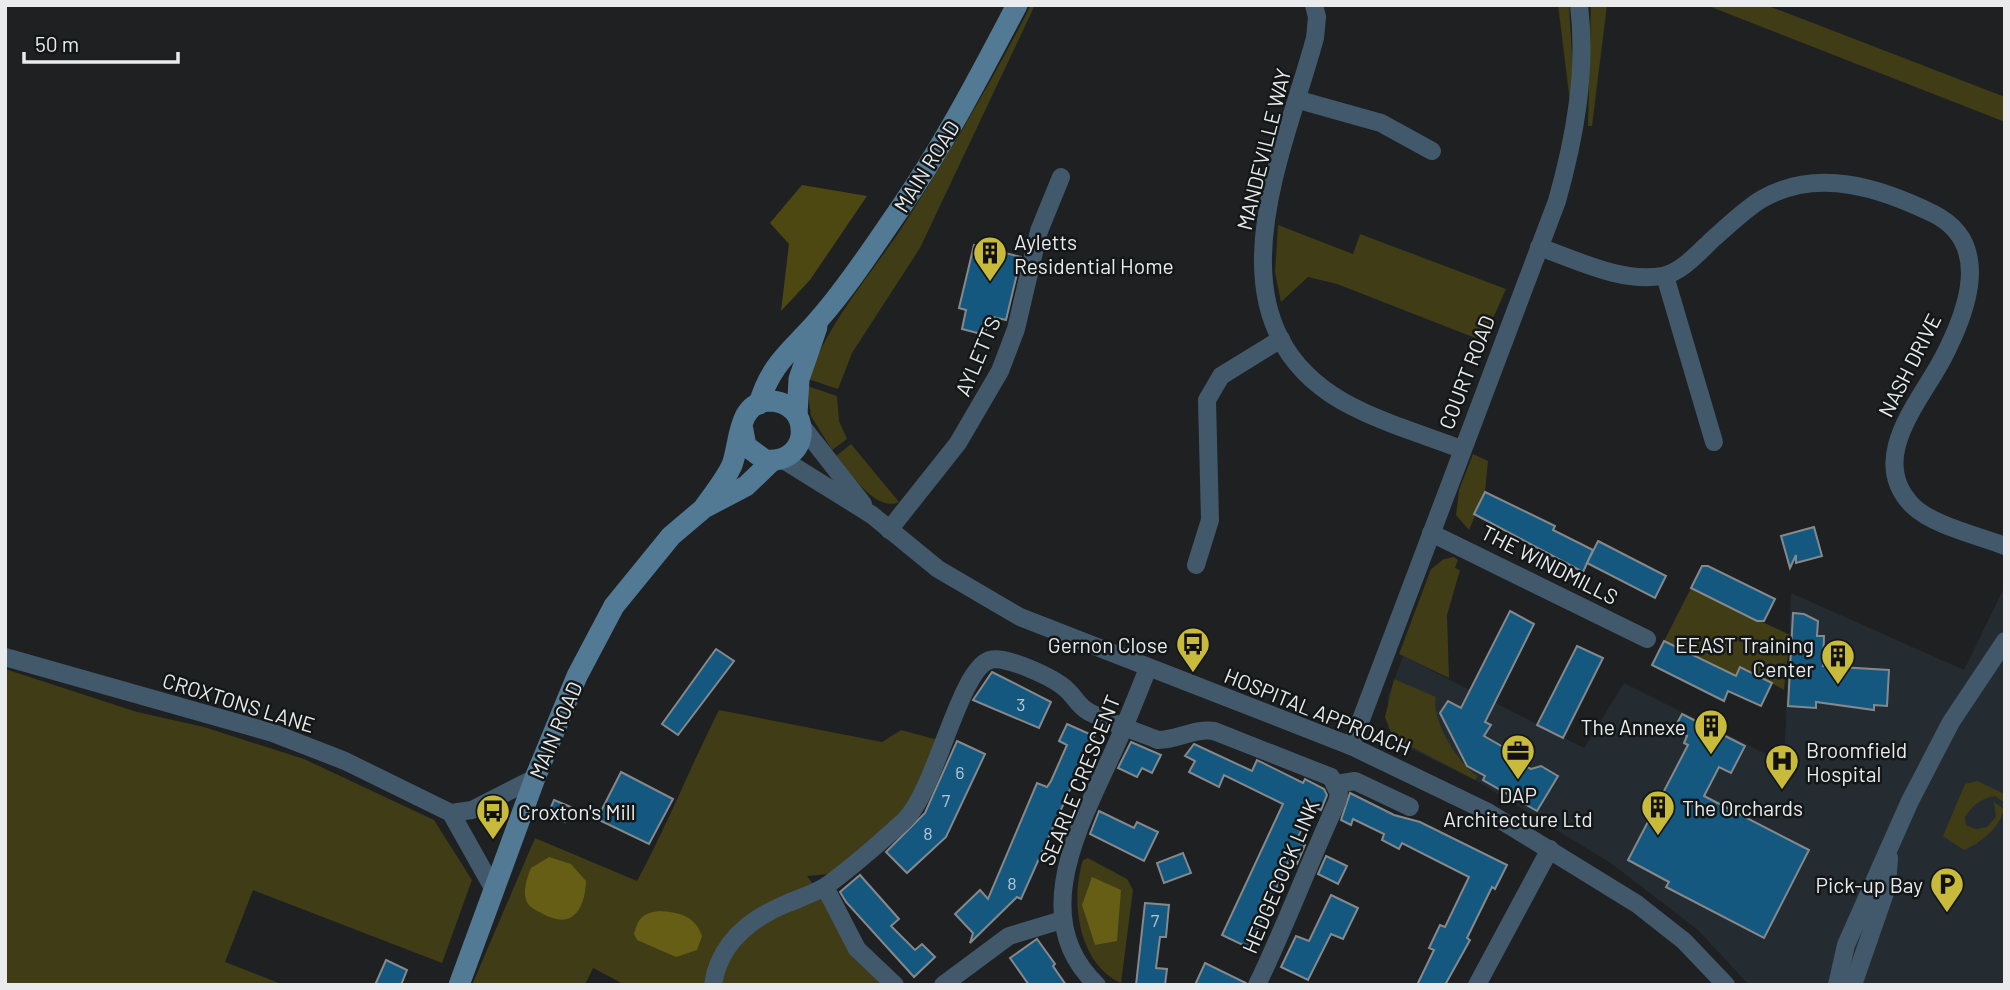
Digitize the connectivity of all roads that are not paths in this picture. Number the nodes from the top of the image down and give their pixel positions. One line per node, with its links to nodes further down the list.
1 (1017, 5): 9 (main road, MAIN ROAD)
2 (1314, 5): 4 (street, MANDEVILLE WAY)
3 (1579, 5): 7 (street, COURT ROAD)
4 (1299, 100): 5 (street); 10 (street, MANDEVILLE WAY)
5 (1432, 151)
6 (1061, 177): 19 (street, AYLETTS)
7 (1539, 247): 8 (street); 15 (street, COURT ROAD)
8 (1665, 276): 14 (street); 21 (street, NASH DRIVE)
9 (820, 318): 11 (main road, MAIN ROAD); 12 (main road, MAIN ROAD)
10 (1281, 339): 15 (street, MANDEVILLE WAY); 22 (street)
11 (759, 404): 12 (main road); 13 (main road, MAIN ROAD)
12 (799, 420): 16 (main road, MAIN ROAD); 18 (street, HOSPITAL APPROACH)
13 (742, 425): 16 (main road); 17 (main road, MAIN ROAD)
14 (1714, 442)
15 (1461, 449): 20 (street, COURT ROAD)
16 (777, 460): 17 (main road, MAIN ROAD); 18 (street, HOSPITAL APPROACH)
17 (704, 508): 29 (main road, MAIN ROAD)
18 (872, 515): 19 (street, HOSPITAL APPROACH)
19 (889, 530): 26 (street, HOSPITAL APPROACH)
20 (1431, 533): 23 (street, THE WINDMILLS); 28 (street, COURT ROAD)
21 (2005, 546)
22 (1196, 565)
23 (1647, 639)
24 (2005, 641): 34 (street)
25 (5, 657): 32 (street, CROXTONS LANE)
26 (1148, 668): 27 (street, SEARLE CRESCENT); 28 (street, HOSPITAL APPROACH)
27 (1125, 727): 30 (street, HEDGECOCK LINK); 35 (street, HEDGECOCK LINK); 37 (street, SEARLE CRESCENT)
28 (1352, 746): 33 (street, HOSPITAL APPROACH)
29 (535, 778): 32 (street); 36 (main road, MAIN ROAD)
30 (1336, 784): 31 (street, HEDGECOCK LINK); 43 (street, HEDGECOCK LINK)
31 (1410, 807)
32 (451, 813): 36 (street)
33 (1550, 849): 44 (street); 45 (street, HOSPITAL APPROACH)
34 (1890, 851): 46 (street); 47 (street)
35 (825, 887): 39 (street); 40 (street)
36 (493, 888): 38 (main road, MAIN ROAD)
37 (1062, 920): 41 (street); 42 (street, SEARLE CRESCENT)
38 (459, 985)
39 (713, 985)
40 (895, 985)
41 (943, 985)
42 (1097, 985)
43 (1257, 985)
44 (1477, 985)
45 (1726, 985)
46 (1837, 985)
47 (1853, 985)

